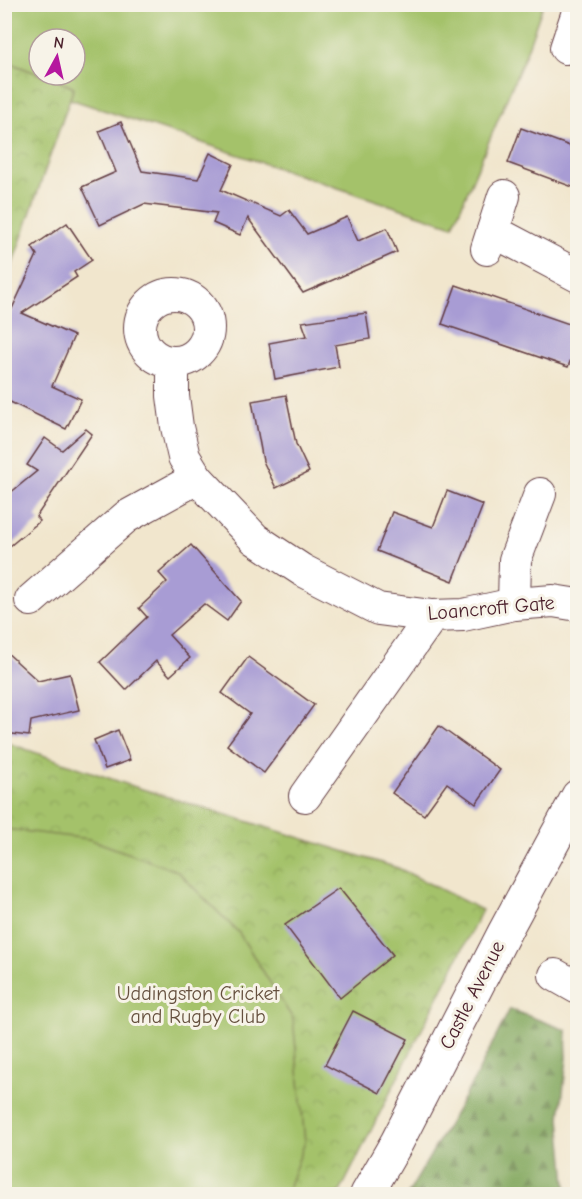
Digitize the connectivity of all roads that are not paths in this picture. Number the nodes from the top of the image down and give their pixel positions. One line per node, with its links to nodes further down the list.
1 (578, 12): 2 (street)
2 (566, 48)
3 (504, 196): 4 (street)
4 (578, 276)
5 (173, 363): 6 (street, Loancroft Gate)
6 (197, 478): 8 (street); 11 (street, Loancroft Gate)
7 (540, 494): 9 (street)
8 (31, 600)
9 (514, 604): 10 (street, Loancroft Gate); 11 (street, Loancroft Gate)
10 (578, 605)
11 (432, 616): 12 (street)
12 (305, 796)
13 (578, 796): 14 (street, Castle Avenue)
14 (367, 1194)

